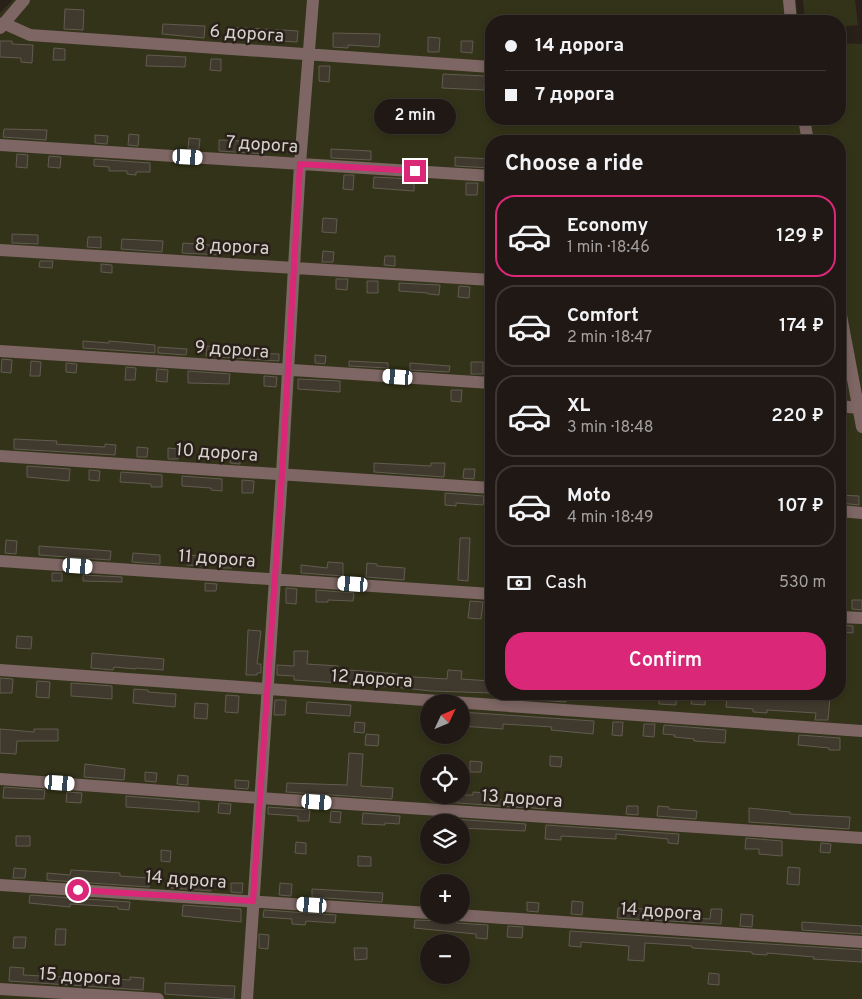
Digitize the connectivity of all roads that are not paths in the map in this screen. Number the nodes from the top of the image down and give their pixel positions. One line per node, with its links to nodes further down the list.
1 (24, 0): 5 (street)
2 (313, 0): 6 (street)
3 (788, 0): 4 (street)
4 (790, 15)
5 (2, 25): 6 (street, 6 дорога)
6 (308, 54): 7 (street, 6 дорога); 9 (street)
7 (485, 67)
8 (0, 145): 9 (street, 7 дорога)
9 (300, 164): 10 (street, 7 дорога); 12 (street)
10 (485, 176)
11 (0, 250): 12 (street, 8 дорога)
12 (294, 268): 13 (street, 8 дорога); 16 (street)
13 (485, 280)
14 (846, 343): 19 (street)
15 (0, 350): 16 (street, 9 дорога)
16 (287, 370): 17 (street, 9 дорога); 22 (street)
17 (485, 383)
18 (846, 407): 19 (street)
19 (858, 408): 20 (street)
20 (862, 427)
21 (0, 456): 22 (street, 10 дорога)
22 (282, 474): 23 (street, 10 дорога); 27 (street)
23 (485, 488)
24 (846, 511): 25 (street)
25 (862, 512)
26 (0, 561): 27 (street, 11 дорога)
27 (274, 579): 28 (street, 11 дорога); 32 (street)
28 (485, 594)
29 (846, 617): 30 (street)
30 (862, 618)
31 (0, 670): 32 (street, 12 дорога)
32 (266, 688): 33 (street, 12 дорога); 35 (street)
33 (862, 731)
34 (0, 779): 35 (street, 13 дорога)
35 (259, 798): 36 (street, 13 дорога); 38 (street)
36 (862, 838)
37 (0, 885): 38 (street, 14 дорога)
38 (253, 901): 39 (street, 14 дорога); 44 (street)
39 (420, 912)
40 (470, 916): 41 (street, 14 дорога)
41 (862, 942)
42 (0, 989): 43 (street, 15 дорога)
43 (158, 999)
44 (247, 999)

